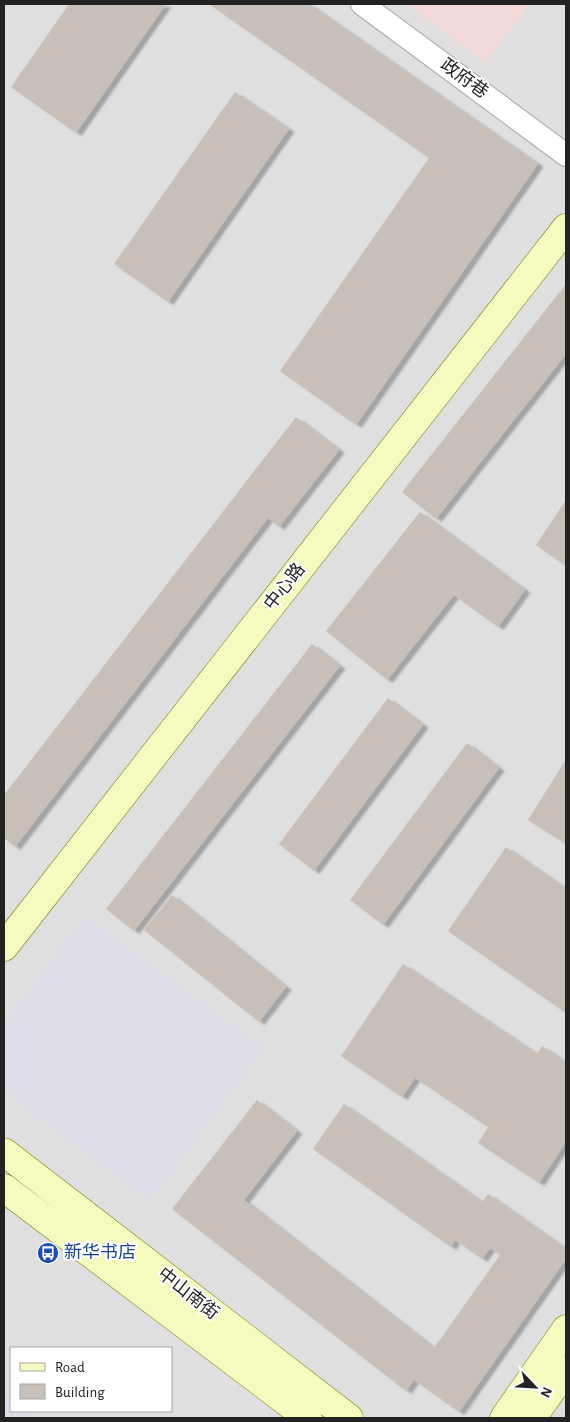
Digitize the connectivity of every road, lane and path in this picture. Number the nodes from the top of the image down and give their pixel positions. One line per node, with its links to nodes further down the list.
1 (362, 4): 2 (street, 政府巷)
2 (566, 155)
3 (566, 228): 4 (street, 中心路)
4 (4, 947)
5 (4, 1152): 10 (street, 中山南街)
6 (4, 1188): 9 (street, 中山南街)
7 (566, 1329): 11 (street)
8 (566, 1370): 12 (street)
9 (308, 1418)
10 (349, 1418)
11 (504, 1418)
12 (532, 1418)

